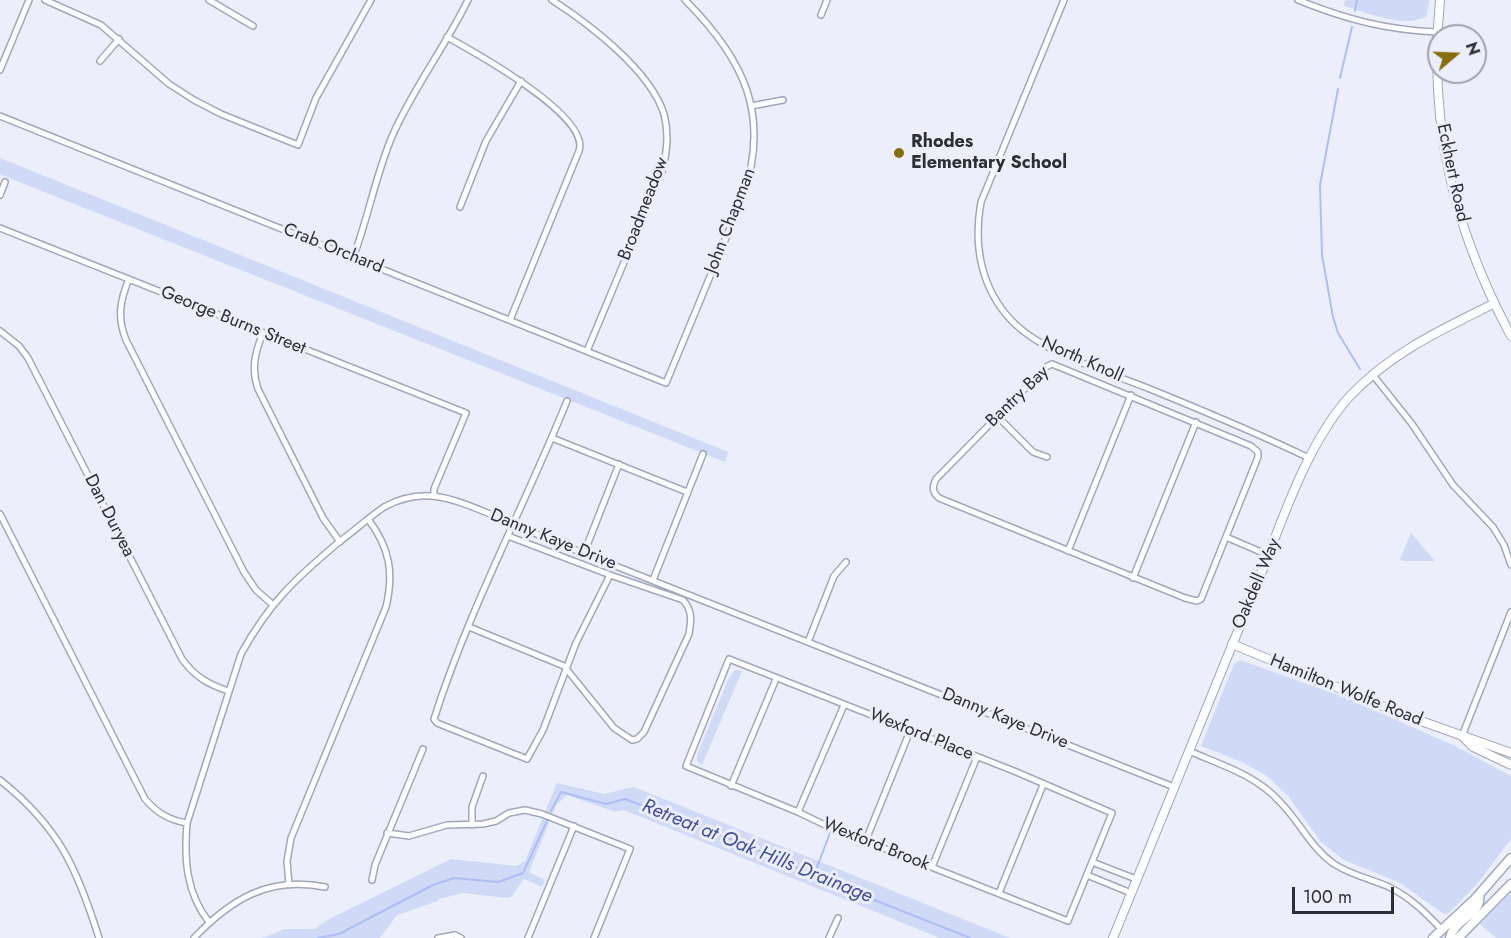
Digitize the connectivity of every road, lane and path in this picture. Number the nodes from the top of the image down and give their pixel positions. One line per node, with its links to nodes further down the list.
1 (29, 0): 19 (street)
2 (45, 0): 17 (street)
3 (209, 0): 14 (street)
4 (371, 0): 17 (street)
5 (468, 0): 16 (street)
6 (552, 0): 36 (street, Broadmeadow)
7 (685, 0): 23 (street, John Chapman)
8 (826, 0): 12 (street)
9 (1064, 0): 46 (street, North Knoll)
10 (1298, 0): 15 (street)
11 (1440, 0): 13 (street, Eckhert Road)
12 (820, 15)
13 (1438, 24)
14 (253, 26)
15 (1427, 31)
16 (447, 37): 20 (street); 29 (street)
17 (118, 39): 18 (street)
18 (100, 61)
19 (0, 70)
20 (521, 81): 27 (street); 32 (street)
21 (1437, 84): 31 (street, Eckhert Road)
22 (783, 99): 23 (street)
23 (751, 106): 38 (street, John Chapman)
24 (0, 116): 29 (street, Crab Orchard)
25 (5, 182): 26 (street)
26 (0, 195)
27 (460, 207)
28 (0, 228): 30 (street, George Burns Street)
29 (353, 258): 32 (street, Crab Orchard)
30 (129, 279): 34 (street, George Burns Street); 66 (street)
31 (1493, 304): 35 (street, Eckhert Road); 37 (street, Oakdell Way)
32 (510, 320): 36 (street, Crab Orchard)
33 (0, 331): 73 (street, Dan Duryea)
34 (263, 333): 49 (street, George Burns Street); 55 (street)
35 (1511, 336)
36 (587, 351): 38 (street, Crab Orchard)
37 (1373, 375): 46 (street, Oakdell Way); 61 (street)
38 (666, 383)
39 (1131, 395): 41 (street, Bantry Bay); 42 (street, Bantry Bay); 56 (street)
40 (567, 401): 43 (street)
41 (997, 416): 45 (street); 56 (street, Bantry Bay)
42 (1196, 422): 54 (street, Bantry Bay); 64 (street)
43 (552, 438): 47 (street); 52 (street)
44 (703, 454): 48 (street)
45 (1047, 457)
46 (1309, 458): 58 (street, Oakdell Way)
47 (619, 464): 48 (street); 57 (street)
48 (687, 492): 65 (street)
49 (434, 495): 51 (street, Danny Kaye Drive); 52 (street, Danny Kaye Drive)
50 (0, 514): 89 (street)
51 (368, 519): 55 (street, Danny Kaye Drive); 103 (street)
52 (514, 524): 53 (street); 57 (street, Danny Kaye Drive)
53 (508, 536): 63 (street); 68 (street)
54 (1226, 537): 58 (street); 64 (street)
55 (340, 542): 66 (street, Danny Kaye Drive)
56 (1068, 551): 64 (street)
57 (584, 553): 60 (street, Danny Kaye Drive)
58 (1268, 555): 70 (street, Oakdell Way)
59 (846, 562): 69 (street)
60 (609, 563): 62 (street, Danny Kaye Drive); 63 (street)
61 (1511, 565)
62 (618, 567): 63 (street); 65 (street, Danny Kaye Drive)
63 (610, 575): 71 (street); 71 (street)
64 (1133, 578)
65 (653, 580): 69 (street, Danny Kaye Drive)
66 (272, 604): 73 (street, Danny Kaye Drive)
67 (1511, 612): 76 (street)
68 (469, 627): 71 (street); 71 (street)
69 (808, 642): 87 (street, Danny Kaye Drive)
70 (1232, 644): 76 (street, Hamilton Wolfe Road); 78 (street, Oakdell Way)
71 (567, 670)
72 (776, 679): 74 (street, Wexford Place); 82 (street, Wexford Place); 86 (street)
73 (228, 691): 89 (street, Danny Kaye Drive)
74 (843, 705): 75 (street, Wexford Place); 88 (street)
75 (910, 731): 80 (street, Wexford Place); 93 (street)
76 (1461, 736): 79 (street, Hamilton Wolfe Road); 81 (street, Hamilton Wolfe Road)
77 (423, 749): 92 (street)
78 (1189, 751): 87 (street, Oakdell Way); 110 (street)
79 (1511, 753)
80 (976, 757): 85 (street, Wexford Place); 96 (street)
81 (1511, 765)
82 (686, 766): 86 (street, Wexford Brook)
83 (483, 776): 90 (street)
84 (0, 780): 111 (street)
85 (1043, 785): 95 (street, Wexford Place); 105 (street)
86 (731, 786): 88 (street, Wexford Brook)
87 (1174, 787): 99 (street, Oakdell Way)
88 (798, 812): 93 (street, Wexford Brook)
89 (187, 823): 109 (street, Danny Kaye Drive)
90 (472, 825): 91 (street); 92 (street)
91 (574, 826): 115 (street); 116 (street)
92 (387, 833): 100 (street)
93 (866, 840): 96 (street, Wexford Brook)
94 (1511, 858): 107 (main road)
95 (1092, 862): 97 (street); 98 (street)
96 (932, 867): 105 (street, Wexford Brook)
97 (1110, 868): 99 (street); 101 (street)
98 (1087, 875): 101 (street); 105 (street, Wexford Brook)
99 (1137, 879): 106 (street, Oakdell Way)
100 (372, 880)
101 (1104, 883): 106 (street)
102 (1511, 884): 121 (main road)
103 (289, 885): 104 (street); 109 (street)
104 (325, 887)
105 (999, 893)
106 (1131, 893): 118 (street, Oakdell Way)
107 (1479, 895): 110 (main road); 120 (main road)
108 (838, 918): 117 (street)
109 (209, 922): 112 (street)
110 (1442, 930): 119 (main road)
111 (99, 938)
112 (194, 938)
113 (438, 938): 114 (street)
114 (461, 938)
115 (528, 938)
116 (594, 938)
117 (829, 938)
118 (1113, 938)
119 (1433, 938)
120 (1450, 938)
121 (1458, 938)

